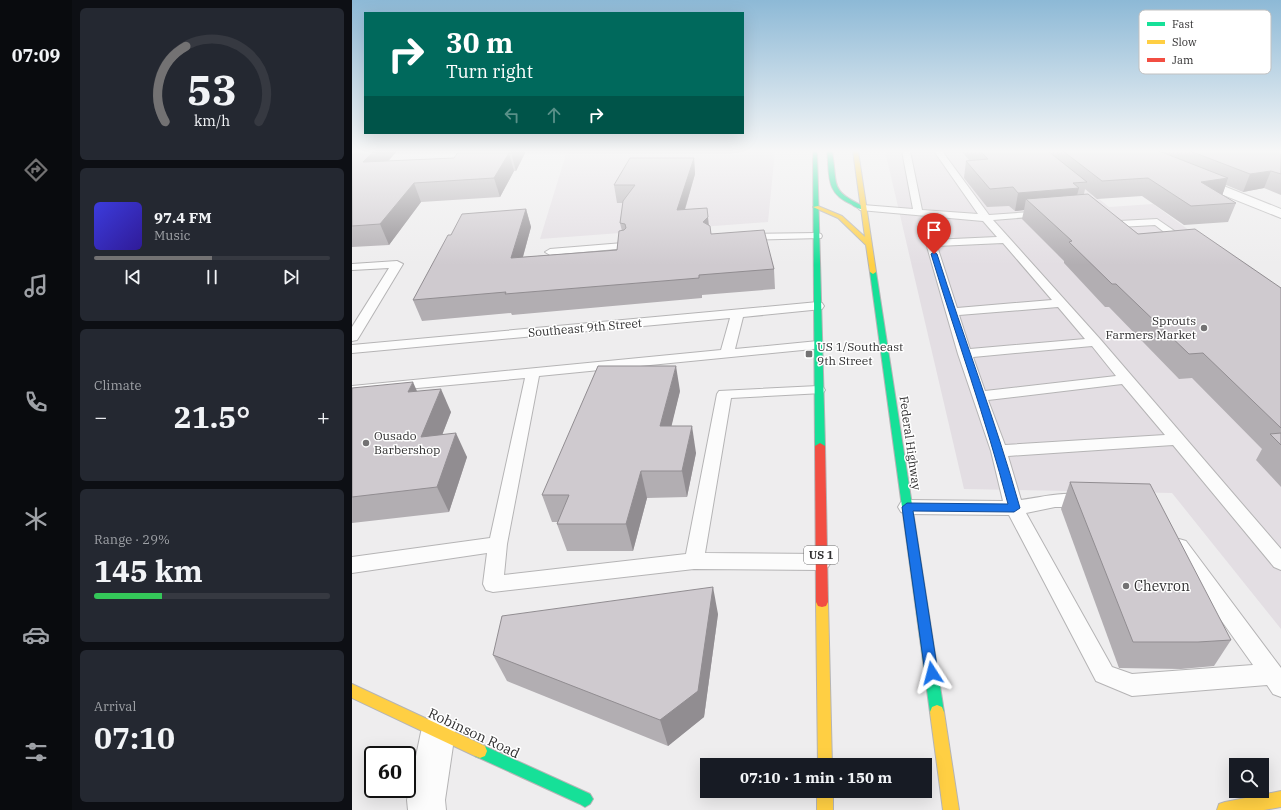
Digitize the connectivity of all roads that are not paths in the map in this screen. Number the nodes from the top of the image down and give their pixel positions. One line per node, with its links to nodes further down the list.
1 (816, 189): 7 (main road, US 1)
2 (834, 189): 8 (main road)
3 (860, 189): 8 (main road, Federal Highway)
4 (913, 189): 9 (lane)
5 (965, 189): 13 (lane)
6 (1220, 189): 11 (street)
7 (816, 207): 16 (main road, US 1); 19 (main road)
8 (863, 208): 9 (lane); 19 (main road, Federal Highway)
9 (918, 212): 13 (lane)
10 (1054, 212): 13 (lane)
11 (1281, 214)
12 (1109, 216): 14 (lane)
13 (986, 218): 18 (lane)
14 (1119, 224): 15 (lane); 21 (lane)
15 (1130, 233)
16 (816, 236): 17 (lane); 25 (main road, US 1)
17 (732, 238)
18 (1007, 240): 24 (lane); 26 (lane)
19 (869, 245): 42 (main road, Federal Highway)
20 (623, 246): 22 (lane)
21 (1195, 249)
22 (550, 252)
23 (352, 267): 28 (lane)
24 (1061, 302): 26 (lane); 29 (lane)
25 (818, 306): 27 (lane, Southeast 9th Street); 30 (main road, US 1)
26 (952, 312): 33 (lane)
27 (737, 314): 31 (lane, Southeast 9th Street); 32 (lane)
28 (352, 337)
29 (1095, 342): 33 (lane); 35 (lane)
30 (818, 345): 32 (lane); 37 (main road, US 1)
31 (352, 349)
32 (727, 354): 34 (lane)
33 (965, 354): 38 (lane)
34 (533, 373): 36 (lane); 45 (lane)
35 (1126, 379): 38 (lane); 39 (lane)
36 (352, 390)
37 (818, 390): 47 (lane); 48 (main road, US 1)
38 (980, 396): 40 (lane)
39 (1176, 438): 40 (lane); 46 (lane)
40 (999, 451): 43 (lane)
41 (1099, 501): 43 (lane)
42 (907, 507): 43 (lane); 59 (main road, Federal Highway)
43 (1014, 508): 50 (lane)
44 (1171, 534): 50 (lane)
45 (498, 544): 47 (lane); 49 (lane)
46 (1279, 557)
47 (694, 561): 48 (lane)
48 (821, 562): 53 (main road, US 1)
49 (352, 565)
50 (1277, 680)
51 (352, 691): 52 (main road, Robinson Road)
52 (438, 732): 56 (main road, Robinson Road); 57 (street)
53 (825, 758)
54 (825, 798): 58 (main road)
55 (1281, 798): 60 (main road)
56 (585, 799)
57 (424, 807)
58 (825, 810)
59 (951, 810)
60 (1225, 810)

